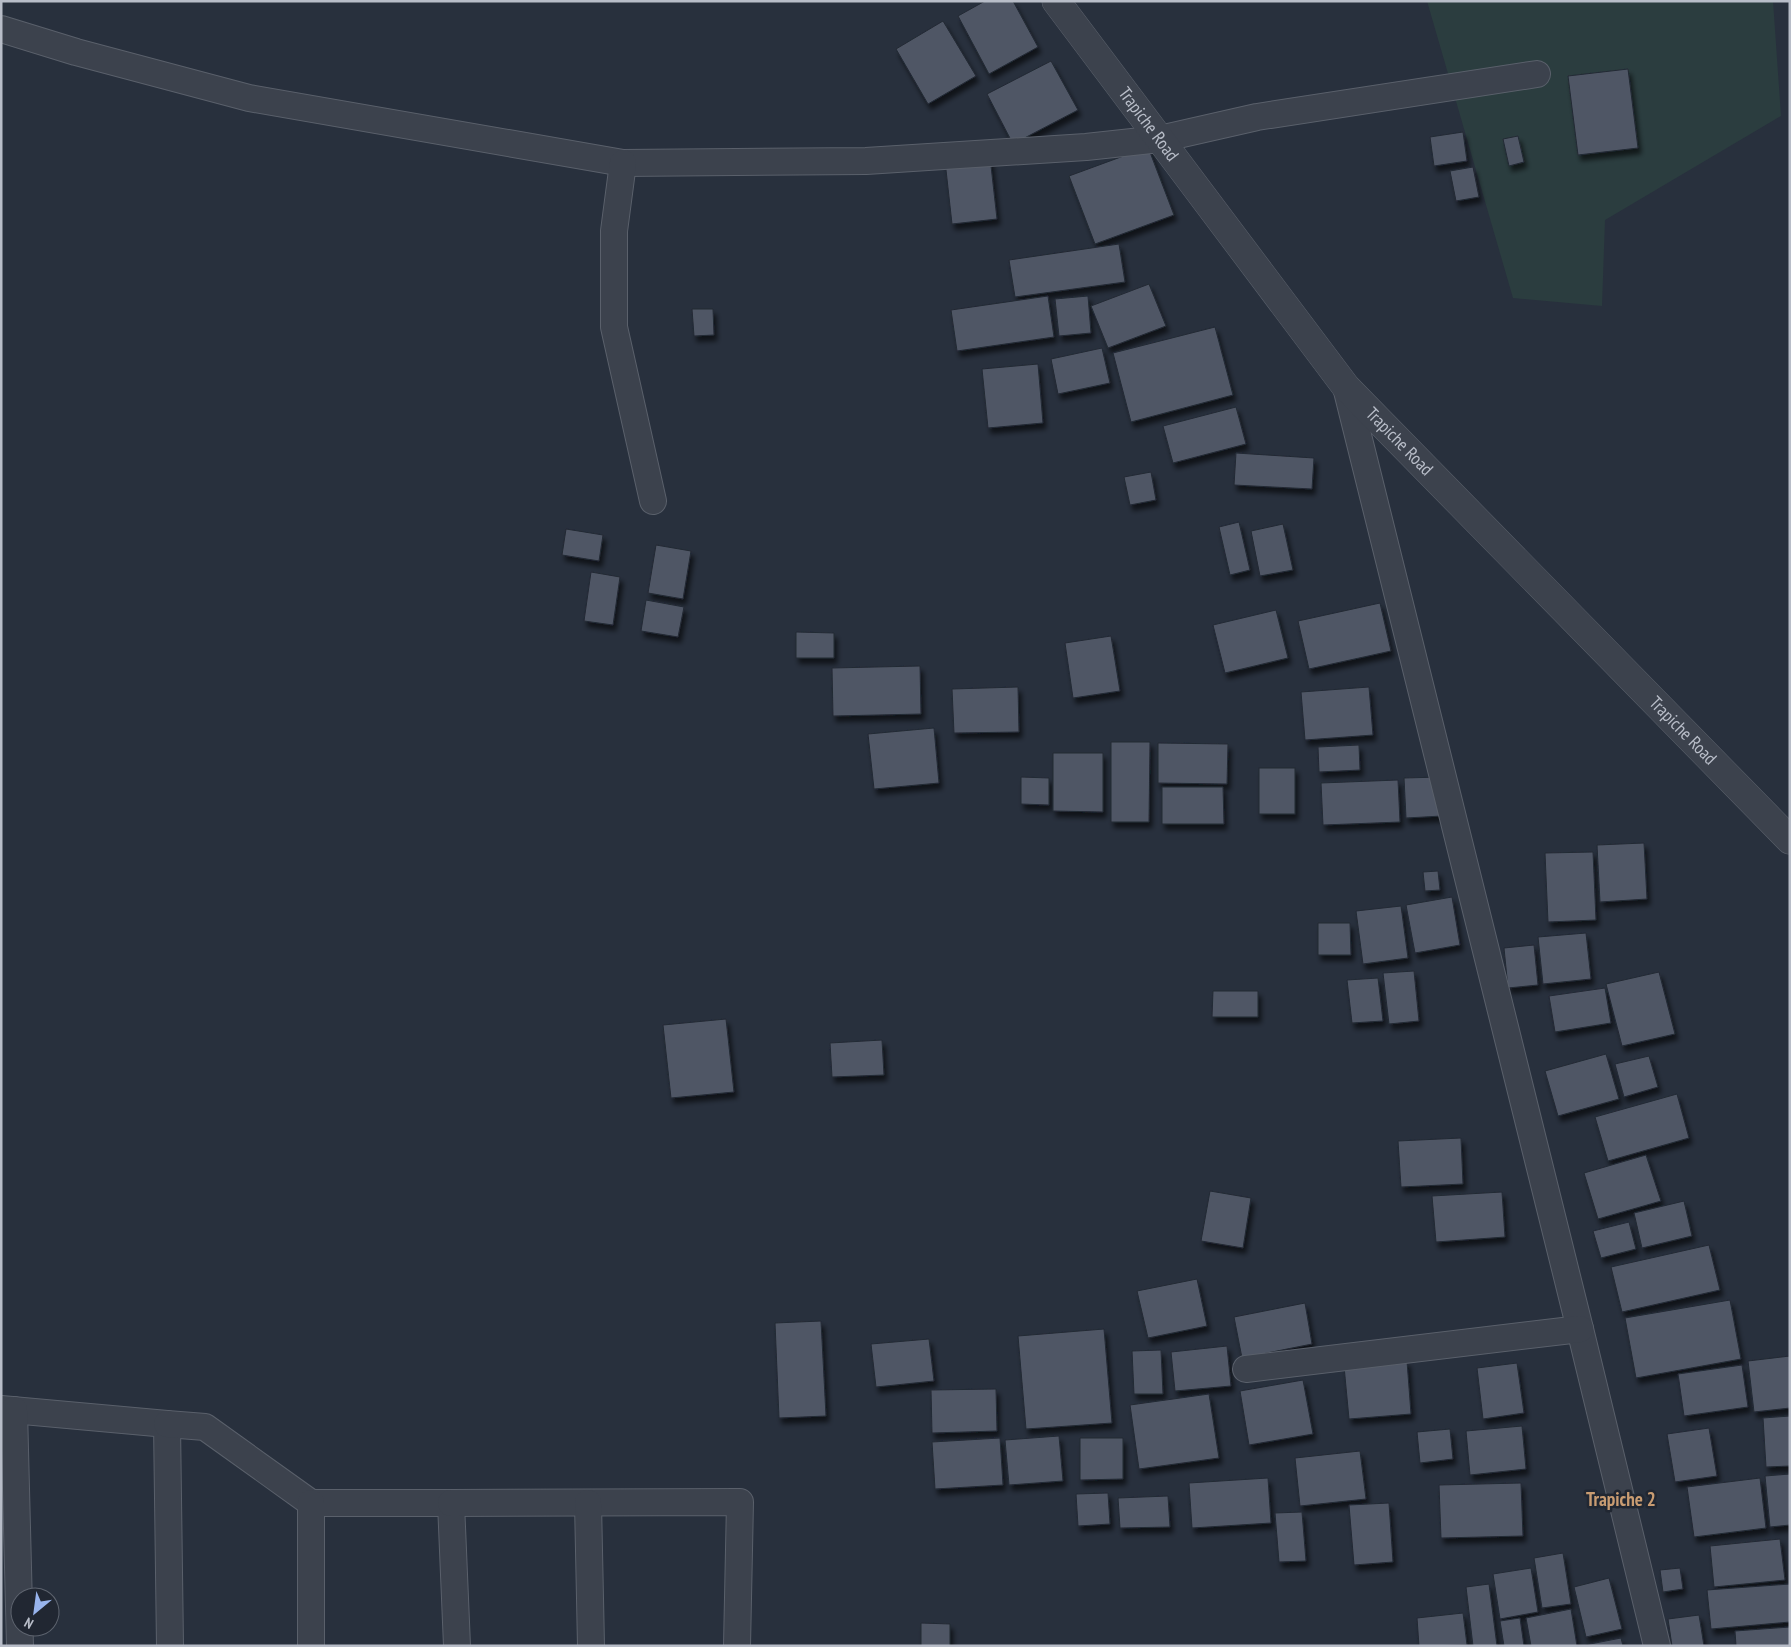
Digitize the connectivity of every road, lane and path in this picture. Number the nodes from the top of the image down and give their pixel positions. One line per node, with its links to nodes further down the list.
1 (1056, 1): 4 (street, Trapiche Road)
2 (1, 29): 5 (street)
3 (1537, 74): 4 (street)
4 (1160, 139): 5 (street); 6 (street, Trapiche Road)
5 (623, 163): 7 (street)
6 (1346, 387): 8 (street, Trapiche Road); 9 (street)
7 (653, 501)
8 (1790, 840)
9 (1580, 1330): 10 (street); 22 (street)
10 (1246, 1369)
11 (8, 1409): 12 (street); 16 (street)
12 (167, 1424): 13 (street); 17 (street)
13 (311, 1503): 14 (street); 18 (street)
14 (451, 1503): 15 (street); 19 (street)
15 (588, 1503): 20 (street); 21 (street)
16 (20, 1646)
17 (170, 1646)
18 (311, 1646)
19 (457, 1646)
20 (591, 1646)
21 (737, 1646)
22 (1657, 1646)

